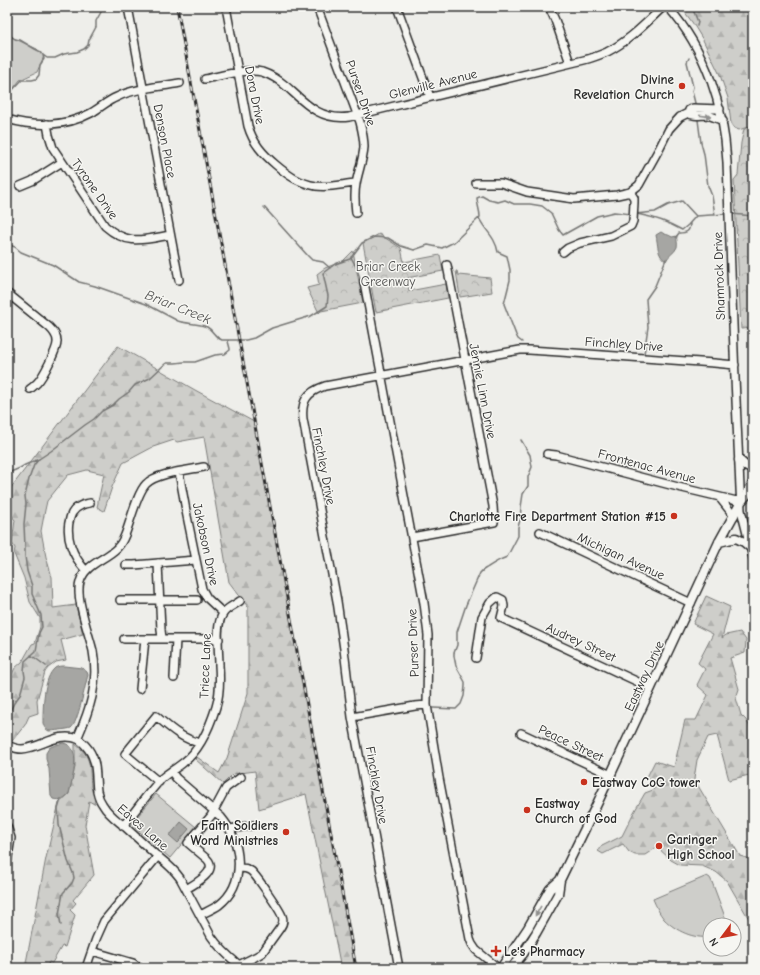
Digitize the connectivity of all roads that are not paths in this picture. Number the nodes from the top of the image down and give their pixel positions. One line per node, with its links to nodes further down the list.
1 (128, 7): 12 (street, Denson Place)
2 (226, 7): 9 (street, Dora Drive)
3 (317, 7): 16 (street, Purser Drive)
4 (397, 7): 13 (street)
5 (549, 7): 8 (street)
6 (663, 7): 8 (street, Glenville Avenue)
7 (668, 7): 14 (street, Shamrock Drive)
8 (570, 63): 13 (street, Glenville Avenue)
9 (238, 73): 10 (street, Glenville Avenue); 16 (street, Glenville Avenue); 21 (street, Dora Drive)
10 (205, 79)
11 (180, 83): 12 (street)
12 (143, 90): 19 (street); 26 (street, Denson Place)
13 (430, 97): 16 (street, Glenville Avenue)
14 (720, 109): 15 (street); 18 (street, Shamrock Drive)
15 (688, 113): 18 (street, one-way to 18); 24 (street)
16 (357, 115): 21 (street, Purser Drive)
17 (7, 119): 19 (street)
18 (723, 121): 33 (street, Shamrock Drive)
19 (47, 124): 20 (street, Tyrone Drive)
20 (62, 162): 23 (street); 26 (street, Tyrone Drive)
21 (356, 183): 25 (street, Purser Drive)
22 (476, 183): 24 (street)
23 (20, 186)
24 (630, 192): 27 (street)
25 (356, 213)
26 (170, 235): 29 (street, Denson Place)
27 (563, 252)
28 (447, 265): 32 (street, Jennie Linn Drive)
29 (179, 280)
30 (364, 282): 34 (street, Purser Drive)
31 (7, 293): 35 (street)
32 (465, 360): 33 (street, Finchley Drive); 34 (street, Finchley Drive); 47 (street, Jennie Linn Drive)
33 (735, 365): 37 (street, Shamrock Drive)
34 (381, 376): 47 (street, Purser Drive); 71 (street, Finchley Drive)
35 (30, 389)
36 (548, 454): 42 (street, Frontenac Avenue)
37 (739, 460): 39 (main road); 43 (street, Shamrock Drive)
38 (204, 467): 40 (street)
39 (753, 469)
40 (179, 472): 51 (street, Jakobson Drive); 54 (street)
41 (753, 483): 43 (main road, Eastway Drive)
42 (719, 496): 43 (street, Frontenac Avenue); 45 (street)
43 (741, 502): 45 (main road, Eastway Drive); 49 (street, Shamrock Drive)
44 (90, 503): 54 (street)
45 (734, 516): 48 (main road, Eastway Drive)
46 (540, 532): 59 (street, Michigan Avenue)
47 (412, 537): 70 (street, Purser Drive)
48 (719, 542): 49 (main road); 59 (main road, Eastway Drive)
49 (751, 548): 50 (street, Shamrock Drive)
50 (753, 558)
51 (196, 560): 52 (street); 60 (street, Jakobson Drive)
52 (158, 563): 53 (street); 56 (street)
53 (126, 565)
54 (86, 571): 73 (street)
55 (120, 600): 56 (street)
56 (160, 600): 57 (street); 61 (street)
57 (197, 600)
58 (240, 601): 60 (street)
59 (691, 603): 68 (main road, Eastway Drive)
60 (223, 613): 65 (street, Triece Lane)
61 (162, 638): 63 (street); 64 (street)
62 (124, 639): 63 (street)
63 (145, 639): 69 (street)
64 (176, 639): 65 (street); 67 (street)
65 (219, 639): 74 (street, Triece Lane)
66 (476, 658): 68 (street, Audrey Street)
67 (174, 678)
68 (651, 688): 77 (main road, Eastway Drive)
69 (140, 689)
70 (427, 705): 71 (street); 98 (street, Purser Drive)
71 (352, 717): 97 (street, Finchley Drive)
72 (521, 733): 77 (street, Peace Street)
73 (77, 739): 75 (street); 83 (street, Eaves Lane)
74 (200, 743): 76 (street, Triece Lane); 79 (street)
75 (7, 745)
76 (171, 771): 79 (street, Triece Lane); 80 (street)
77 (611, 775): 88 (main road, Eastway Drive)
78 (241, 777): 80 (street)
79 (159, 782): 83 (street, Triece Lane)
80 (214, 810): 84 (street); 89 (street)
81 (254, 825): 84 (street)
82 (7, 826): 86 (street)
83 (124, 826): 85 (street, Eaves Lane)
84 (230, 829): 87 (street)
85 (158, 856): 89 (street, Eaves Lane); 91 (street)
86 (7, 863)
87 (239, 868): 90 (street); 93 (street)
88 (562, 877): 99 (main road, Eastway Drive, one-way to 99); 100 (main road, Eastway Drive)
89 (186, 889): 90 (street, Eaves Lane)
90 (200, 915): 93 (street, Eaves Lane)
91 (92, 951): 92 (street); 94 (street)
92 (124, 960): 95 (street); 96 (street)
93 (238, 966)
94 (86, 968)
95 (124, 968)
96 (140, 968)
97 (399, 968)
98 (498, 968)
99 (502, 968)
100 (511, 968)

